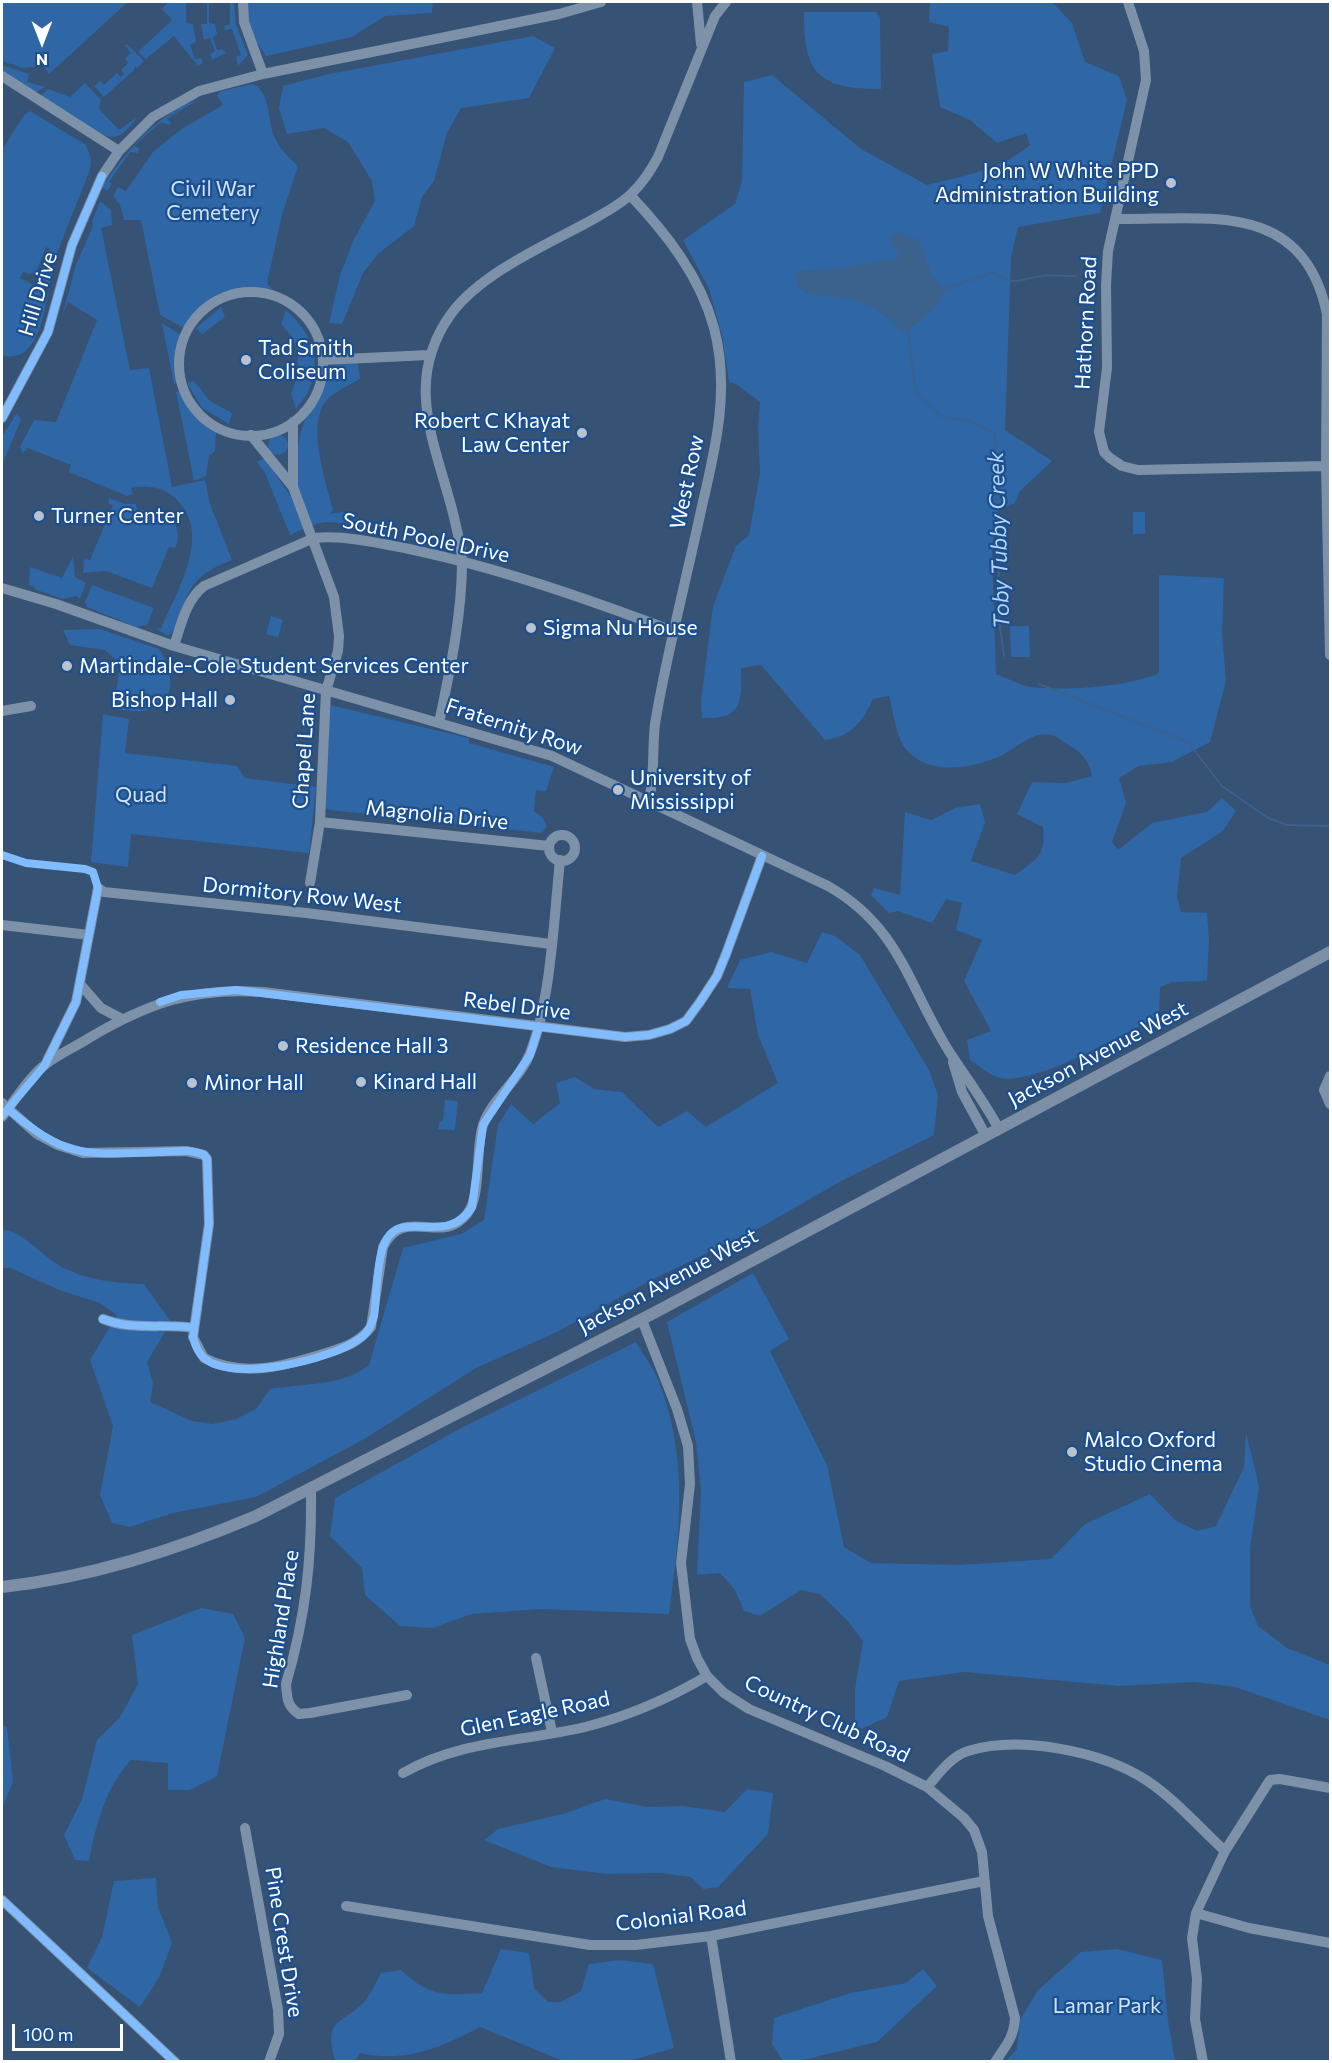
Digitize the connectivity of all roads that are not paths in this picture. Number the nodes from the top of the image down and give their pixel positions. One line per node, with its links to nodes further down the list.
1 (243, 2): 7 (street)
2 (601, 2): 7 (street, Hill Drive)
3 (697, 2): 6 (street)
4 (726, 2): 6 (street)
5 (1128, 2): 11 (street, Hathorn Road)
6 (701, 48): 10 (street)
7 (263, 74): 9 (street, Hill Drive)
8 (2, 76): 9 (street)
9 (119, 151): 14 (street, Hill Drive)
10 (630, 195): 12 (street); 23 (street, West Row)
11 (1116, 219): 17 (street); 17 (street, Hathorn Road)
12 (429, 355): 13 (street); 21 (street)
13 (323, 360): 15 (street); 16 (street)
14 (2, 418)
15 (293, 422): 16 (street); 18 (street, Chapel Lane)
16 (250, 435): 18 (street, Chapel Lane)
17 (1326, 466): 20 (street)
18 (293, 487): 19 (street, Chapel Lane)
19 (314, 538): 21 (street, South Poole Drive); 24 (street, South Poole Drive); 26 (street, Chapel Lane)
20 (1330, 561): 25 (street)
21 (462, 562): 23 (street, South Poole Drive); 29 (street)
22 (2, 588): 24 (street, Fraternity Row)
23 (673, 631): 30 (street, West Row)
24 (174, 646): 26 (street, Fraternity Row)
25 (1330, 655)
26 (326, 691): 29 (street, Fraternity Row); 31 (street, Chapel Lane)
27 (31, 706): 28 (street)
28 (2, 711)
29 (440, 723): 30 (street, Fraternity Row)
30 (649, 800): 33 (street, Fraternity Row)
31 (320, 822): 32 (street, Magnolia Drive); 35 (street, Chapel Lane)
32 (549, 846): 34 (street); 34 (street)
33 (762, 856): 42 (street, Rebel Drive); 43 (street, Fraternity Row)
34 (560, 860): 38 (street)
35 (310, 883)
36 (2, 925): 37 (street)
37 (89, 935): 38 (street, Dormitory Row West); 40 (street, Dormitory Row West)
38 (551, 944): 42 (street)
39 (1330, 952): 48 (main road, Jackson Avenue West)
40 (80, 984): 41 (street); 44 (street, Dormitory Row West)
41 (122, 1019): 42 (street, Rebel Drive); 44 (street, Rebel Drive)
42 (538, 1026): 52 (street)
43 (952, 1056): 48 (street, Fraternity Row); 49 (street, Fraternity Row)
44 (45, 1065): 47 (street, Rebel Drive)
45 (1330, 1076): 46 (street)
46 (1330, 1104)
47 (4, 1110): 52 (street)
48 (999, 1129): 49 (main road, Jackson Avenue West)
49 (986, 1136): 51 (main road, Jackson Avenue West)
50 (103, 1319): 52 (street)
51 (642, 1320): 53 (main road, Jackson Avenue West); 56 (street, Country Club Road)
52 (194, 1328)
53 (311, 1487): 54 (main road, Jackson Avenue West); 57 (street, Highland Place)
54 (2, 1587)
55 (536, 1658): 58 (street)
56 (707, 1676): 58 (street, Glen Eagle Road); 60 (street, Country Club Road)
57 (407, 1695)
58 (552, 1732): 59 (street, Glen Eagle Road)
59 (403, 1773)
60 (927, 1787): 63 (street); 64 (street, Country Club Road)
61 (1330, 1788): 63 (street)
62 (245, 1828): 71 (street, Pine Crest Drive)
63 (1225, 1851): 67 (street)
64 (984, 1881): 68 (street, Colonial Road); 73 (street, Country Club Road)
65 (2, 1900): 70 (street)
66 (346, 1906): 68 (street, Colonial Road)
67 (1196, 1913): 69 (street); 74 (street)
68 (711, 1936): 72 (street)
69 (1330, 1943)
70 (175, 2061)
71 (269, 2061)
72 (731, 2061)
73 (995, 2061)
74 (1203, 2061)

